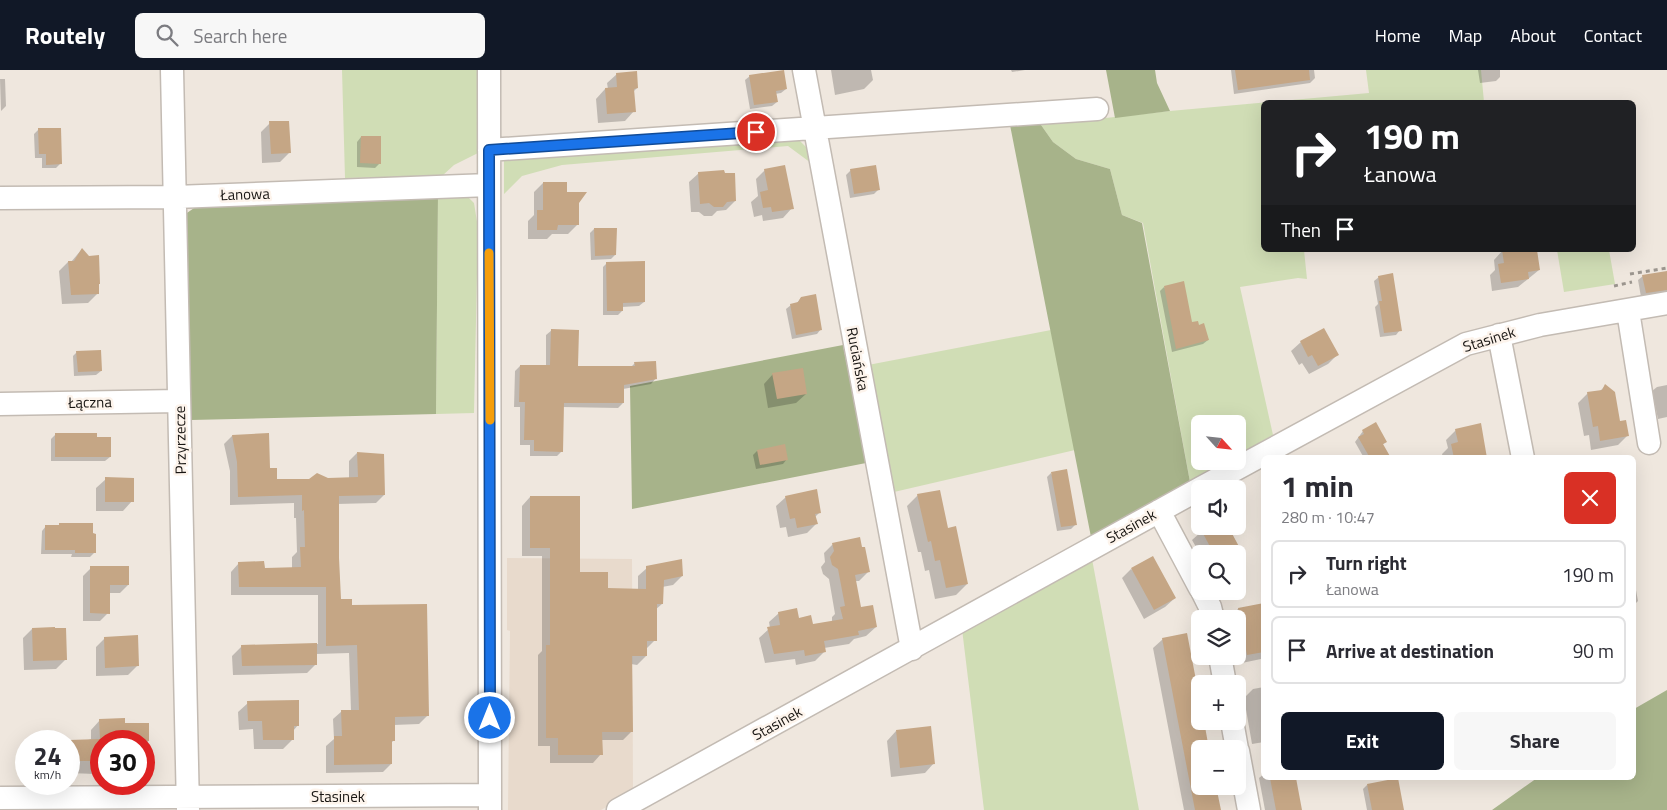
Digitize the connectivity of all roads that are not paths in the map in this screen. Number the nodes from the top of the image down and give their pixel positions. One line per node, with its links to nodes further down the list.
1 (172, 70): 8 (street, Przyrzecze)
2 (490, 70): 6 (street)
3 (804, 70): 5 (street, Ruciańska)
4 (1097, 109): 5 (street)
5 (814, 128): 6 (street); 21 (street, Ruciańska)
6 (489, 150): 7 (street)
7 (489, 185): 8 (street, Łanowa); 25 (street)
8 (175, 197): 9 (street, Łanowa); 13 (street, Przyrzecze)
9 (0, 198)
10 (1667, 303): 11 (street, Stasinek)
11 (1628, 311): 12 (street, Stasinek); 15 (street)
12 (1499, 336): 16 (street, Stasinek); 17 (street)
13 (180, 400): 14 (street, Łączna); 24 (street, Przyrzecze)
14 (0, 404)
15 (1649, 443)
16 (1262, 455)
17 (1522, 455)
18 (1261, 456): 19 (street, Stasinek)
19 (1159, 511): 20 (street); 21 (street, Stasinek)
20 (1191, 571)
21 (912, 648): 26 (street, Stasinek)
22 (1246, 795): 27 (street)
23 (0, 798): 24 (street, Stasinek)
24 (187, 803): 25 (street, Stasinek)
25 (490, 803)
26 (618, 810)
27 (1249, 810)

